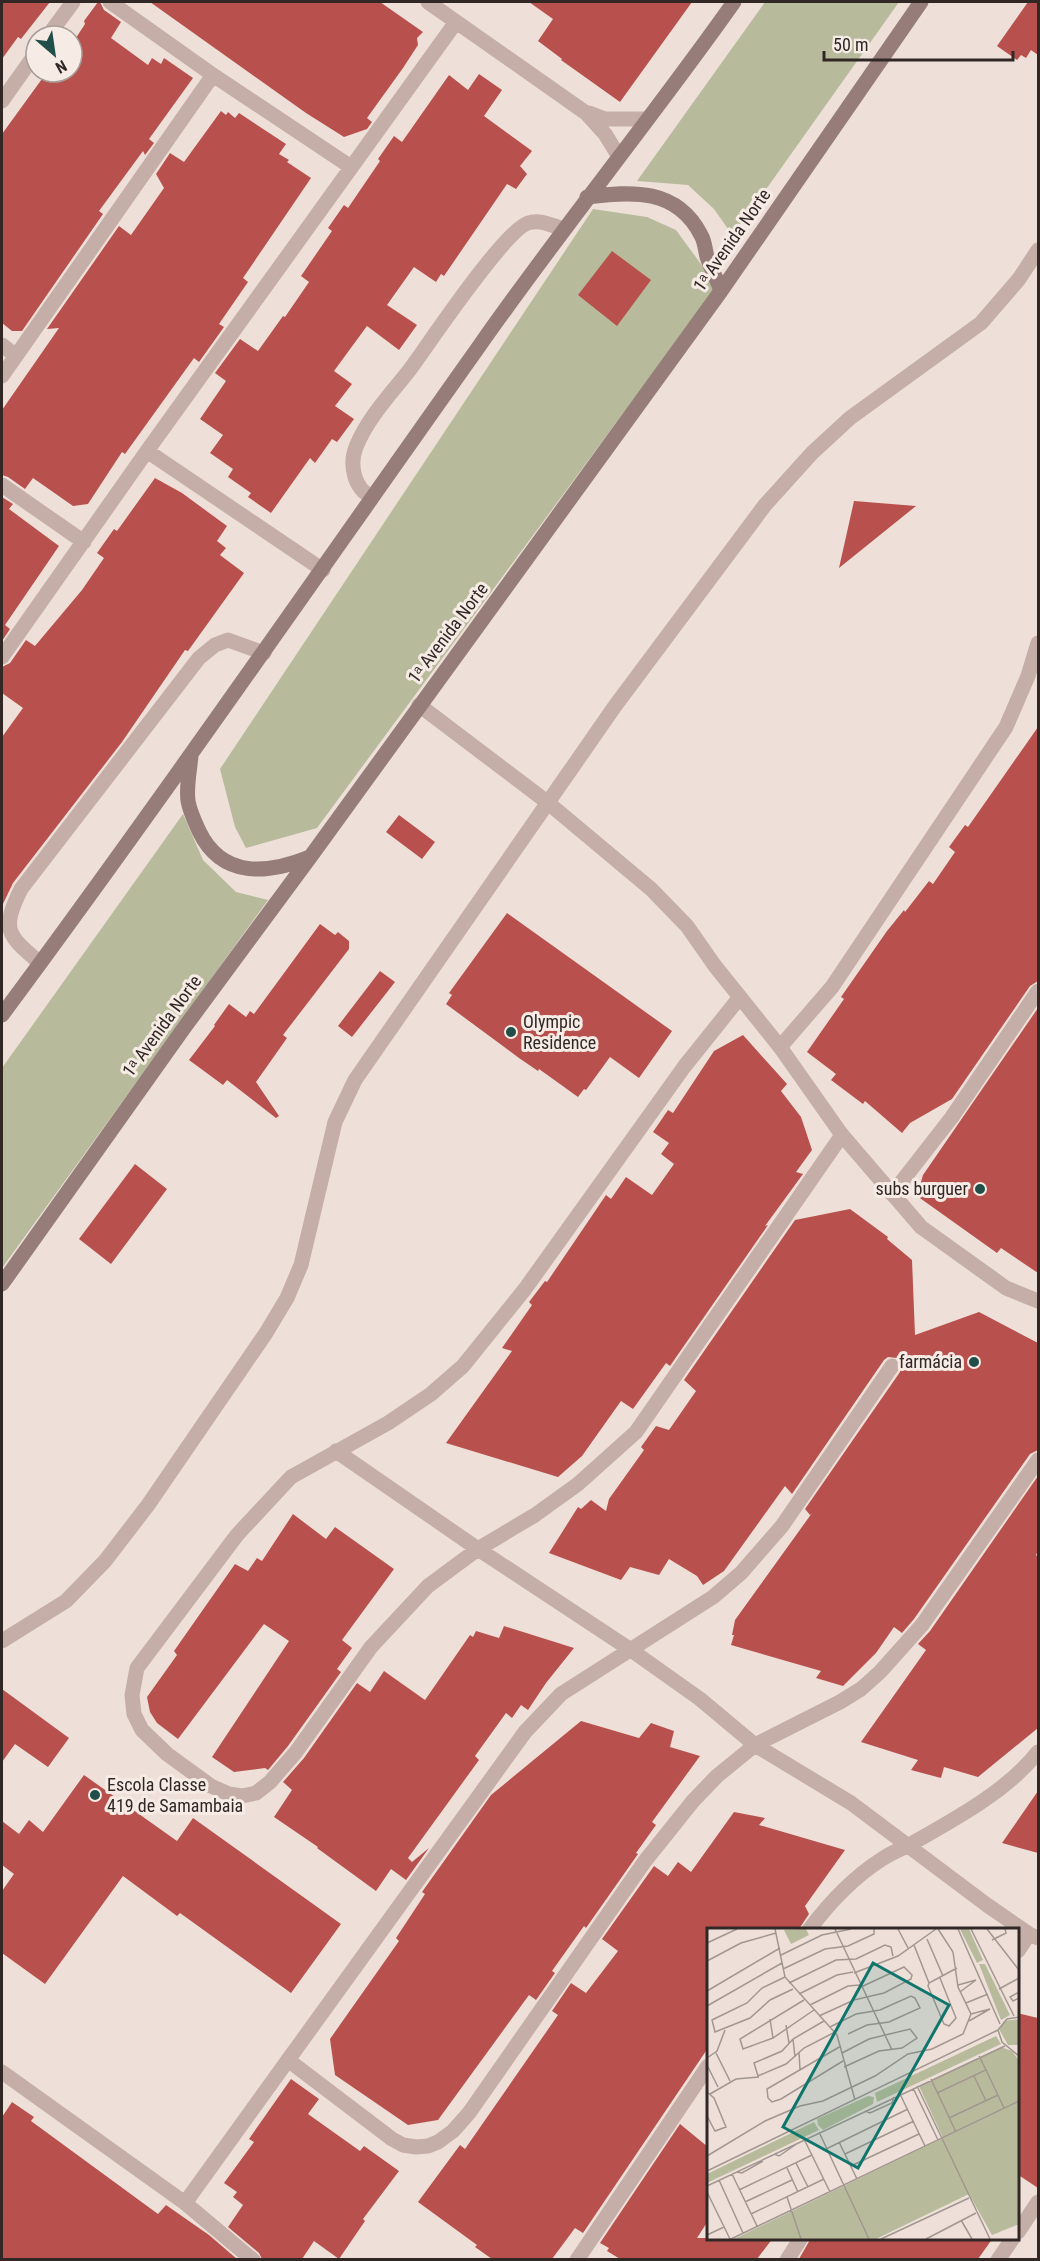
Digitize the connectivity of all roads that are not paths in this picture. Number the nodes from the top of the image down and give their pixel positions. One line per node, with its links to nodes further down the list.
1 (73, 2): 7 (street)
2 (110, 2): 9 (street)
3 (428, 2): 6 (street)
4 (734, 2): 12 (main road)
5 (921, 2): 18 (main road, 1ᵃ Avenida Norte)
6 (456, 22): 11 (street); 14 (street)
7 (57, 24)
8 (24, 70): 10 (street)
9 (213, 75): 14 (street); 20 (street)
10 (2, 101)
11 (586, 112): 12 (street); 13 (street)
12 (646, 119): 13 (main road)
13 (618, 156): 15 (main road)
14 (351, 167): 22 (street)
15 (587, 197): 16 (main road); 18 (main road)
16 (563, 229): 24 (main road); 24 (street)
17 (1038, 250): 32 (street)
18 (721, 291): 30 (main road, 1ᵃ Avenida Norte)
19 (2, 345): 20 (street)
20 (16, 356): 21 (street)
21 (2, 376)
22 (147, 451): 25 (street); 26 (street)
23 (2, 485): 25 (street)
24 (372, 497): 26 (main road)
25 (84, 542): 29 (street)
26 (322, 570): 28 (main road)
27 (1038, 643): 38 (street)
28 (264, 653): 31 (main road); 34 (street)
29 (2, 657)
30 (419, 705): 32 (street); 33 (main road, 1ᵃ Avenida Norte)
31 (191, 755): 33 (main road); 34 (main road)
32 (546, 802): 36 (street); 47 (street)
33 (311, 856): 41 (main road, 1ᵃ Avenida Norte)
34 (40, 963): 37 (main road)
35 (1038, 992): 40 (street)
36 (740, 997): 38 (street); 44 (street)
37 (2, 1015)
38 (780, 1047): 39 (street)
39 (842, 1135): 40 (street); 46 (street)
40 (892, 1194): 42 (street)
41 (2, 1284)
42 (1038, 1301)
43 (892, 1366): 48 (street)
44 (336, 1451): 46 (street); 46 (street)
45 (1038, 1460): 49 (street)
46 (478, 1549): 48 (street)
47 (2, 1641)
48 (631, 1650): 49 (street); 55 (street)
49 (755, 1745): 51 (street); 55 (street)
50 (1038, 1752): 51 (street)
51 (909, 1845): 52 (street); 53 (street)
52 (810, 1928)
53 (1034, 1936): 54 (street)
54 (1019, 1949)
55 (288, 2060): 59 (street)
56 (707, 2067): 64 (street)
57 (2, 2072): 59 (street)
58 (1038, 2202): 60 (street)
59 (185, 2203): 63 (street)
60 (1019, 2229)
61 (800, 2240): 65 (street)
62 (1012, 2240): 66 (street)
63 (253, 2259)
64 (577, 2259)
65 (787, 2259)
66 (998, 2259)

